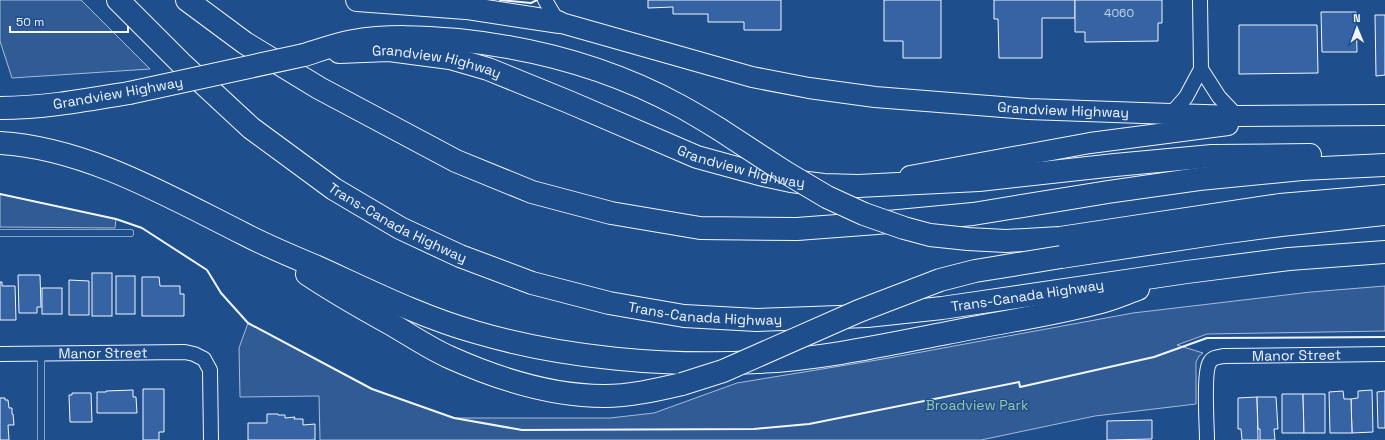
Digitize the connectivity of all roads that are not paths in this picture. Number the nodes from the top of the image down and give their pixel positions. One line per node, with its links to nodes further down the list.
1 (118, 0): 24 (main road, Trans-Canada Highway)
2 (187, 0): 16 (main road)
3 (357, 0): 6 (main road)
4 (545, 0): 6 (street)
5 (1200, 0): 8 (street)
6 (558, 22): 10 (main road, Grandview Highway)
7 (356, 46): 9 (main road, Grandview Highway, bridge); 17 (main road, Grandview Highway); 18 (main road, bridge)
8 (1201, 69): 10 (street); 12 (street)
9 (0, 108)
10 (1171, 114): 12 (main road, Grandview Highway)
11 (1385, 115): 13 (main road, Grandview Highway)
12 (1237, 116): 13 (main road, Grandview Highway)
13 (1337, 116): 17 (main road)
14 (0, 143): 22 (main road)
15 (1385, 157): 17 (main road, Grandview Highway)
16 (1385, 165)
17 (858, 186)
18 (1385, 196)
19 (1385, 214): 22 (main road, bridge)
20 (0, 233): 21 (lane)
21 (130, 233)
22 (249, 237): 24 (main road)
23 (1385, 252): 24 (main road, Trans-Canada Highway)
24 (1187, 272)
25 (0, 354): 26 (street, Manor Street)
26 (41, 354): 28 (lane); 29 (street, Manor Street)
27 (1385, 354): 30 (street, Manor Street)
28 (41, 440)
29 (211, 440)
30 (1207, 440)

